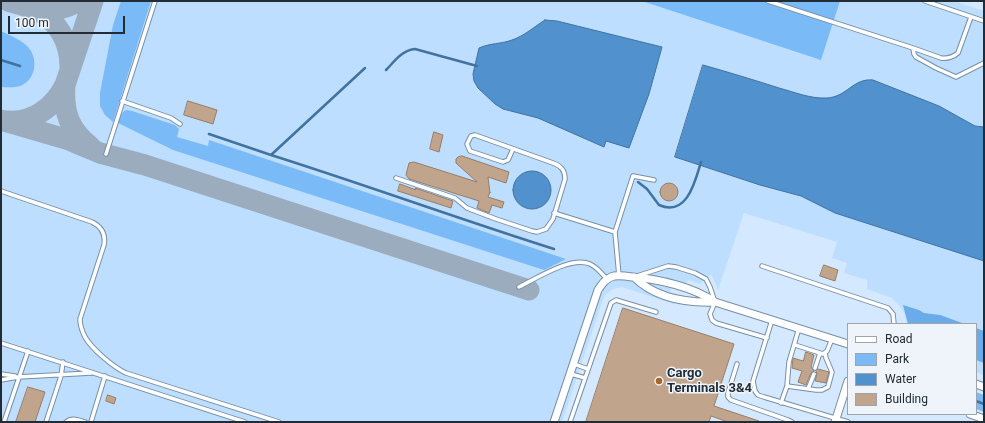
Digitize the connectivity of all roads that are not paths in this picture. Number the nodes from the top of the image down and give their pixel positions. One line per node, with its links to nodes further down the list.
1 (155, 1): 8 (lane)
2 (768, 1): 6 (lane)
3 (925, 1): 4 (lane)
4 (971, 17): 5 (lane); 6 (lane)
5 (984, 21)
6 (913, 48): 7 (lane)
7 (984, 63)
8 (122, 101): 9 (lane); 11 (lane)
9 (180, 124)
10 (513, 149): 10 (lane); 15 (lane)
11 (106, 154)
12 (396, 178): 15 (lane)
13 (654, 180): 16 (lane)
14 (1, 191): 62 (lane)
15 (554, 213): 16 (lane)
16 (615, 232): 18 (lane)
17 (762, 266): 25 (lane)
18 (619, 276): 19 (street); 20 (street)
19 (634, 277): 22 (street); 22 (street); 22 (lane)
20 (607, 279): 21 (lane); 36 (street)
21 (519, 287)
22 (715, 302): 24 (street); 27 (lane)
23 (656, 312): 39 (lane)
24 (772, 319): 26 (street); 27 (lane)
25 (894, 323)
26 (799, 328): 28 (street); 31 (lane)
27 (767, 338): 52 (lane)
28 (832, 339): 30 (street); 34 (lane)
29 (1, 343): 32 (lane)
30 (847, 344)
31 (795, 345): 33 (lane); 50 (lane)
32 (28, 351): 35 (lane); 46 (lane)
33 (820, 353): 34 (lane); 38 (lane)
34 (825, 353): 51 (lane)
35 (63, 362): 40 (lane); 44 (lane)
36 (574, 364): 39 (lane); 42 (street)
37 (737, 364): 65 (lane)
38 (815, 368)
39 (588, 369): 47 (lane)
40 (94, 373): 44 (lane); 45 (lane)
41 (1, 374): 46 (lane)
42 (571, 374): 47 (lane); 63 (street)
43 (814, 374): 51 (lane)
44 (61, 376): 46 (lane); 57 (lane)
45 (105, 376): 60 (lane); 61 (lane)
46 (18, 377): 48 (lane); 56 (lane)
47 (585, 378): 64 (lane)
48 (1, 380)
49 (847, 384): 55 (street)
50 (787, 386): 51 (lane); 52 (lane)
51 (808, 389)
52 (781, 403): 55 (lane)
53 (973, 415): 54 (street)
54 (984, 419)
55 (836, 420): 66 (lane)
56 (4, 422)
57 (46, 422)
58 (66, 422): 59 (lane)
59 (85, 422)
60 (91, 422)
61 (246, 422)
62 (279, 422)
63 (554, 422)
64 (570, 422)
65 (792, 422)
66 (848, 422)

